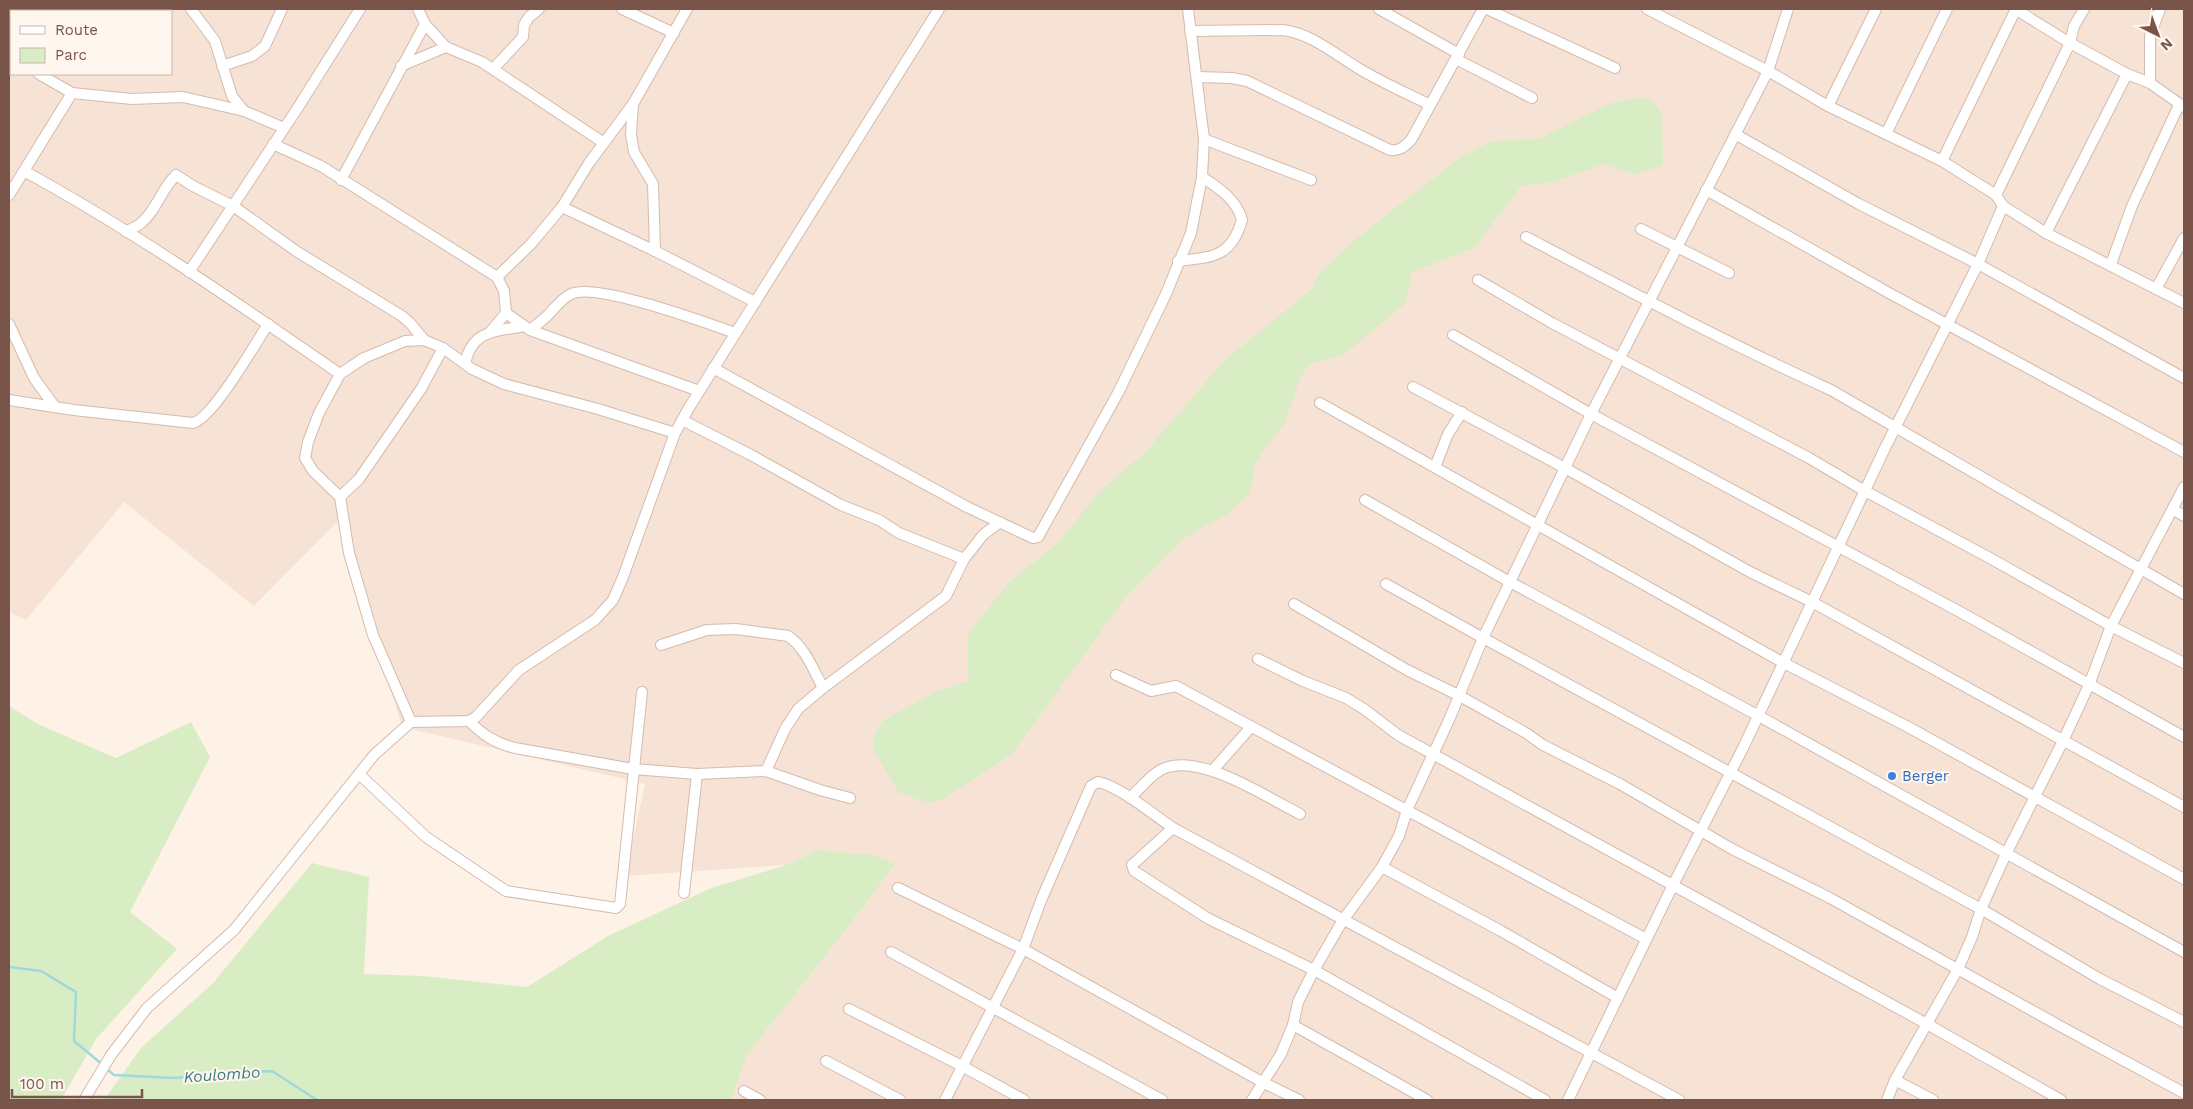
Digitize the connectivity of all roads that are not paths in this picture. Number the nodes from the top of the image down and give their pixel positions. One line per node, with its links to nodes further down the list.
1 (191, 9): 26 (street)
2 (282, 9): 26 (street)
3 (360, 9): 42 (street)
4 (418, 9): 20 (street)
5 (539, 9): 29 (street)
6 (622, 9): 22 (street)
7 (687, 9): 22 (street)
8 (940, 9): 74 (street)
9 (1188, 9): 21 (street)
10 (1379, 9): 25 (street)
11 (1482, 9): 25 (street)
12 (1487, 9): 28 (street)
13 (1647, 9): 30 (street)
14 (1788, 9): 30 (street)
15 (1876, 9): 39 (street)
16 (1947, 9): 44 (street)
17 (2016, 9): 23 (street); 48 (street)
18 (2084, 9): 23 (street)
19 (2160, 9): 34 (street)
20 (425, 24): 24 (street); 27 (street)
21 (1190, 31): 33 (street); 38 (street)
22 (674, 33): 37 (street)
23 (2070, 43): 31 (street); 55 (street)
24 (446, 46): 27 (street); 29 (street)
25 (1458, 56): 36 (street); 38 (street)
26 (222, 66): 41 (street)
27 (401, 66): 51 (street)
28 (1615, 68)
29 (493, 69): 46 (street)
30 (1768, 71): 39 (street); 43 (street)
31 (2127, 74): 34 (street); 61 (street)
32 (41, 75): 35 (street)
33 (1197, 77): 38 (street); 45 (street)
34 (2150, 83): 40 (street)
35 (72, 93): 41 (street); 49 (street)
36 (1532, 98)
37 (633, 104): 46 (street); 65 (street)
38 (1430, 105)
39 (1828, 106): 44 (street)
40 (2182, 106): 68 (street)
41 (244, 111): 42 (street)
42 (284, 128): 47 (street)
43 (1735, 134): 53 (street); 67 (street)
44 (1886, 134): 48 (street)
45 (1204, 139): 50 (street); 52 (street)
46 (604, 143): 58 (street)
47 (273, 144): 51 (street); 56 (street)
48 (1942, 162): 55 (street)
49 (24, 171): 54 (street); 60 (street)
50 (1202, 177): 66 (street); 66 (street)
51 (341, 180): 71 (street)
52 (1311, 180)
53 (1706, 190): 64 (street); 78 (street)
54 (9, 195)
55 (1996, 195): 57 (street)
56 (234, 206): 60 (street); 69 (street); 81 (street)
57 (2003, 206): 61 (street); 67 (street)
58 (562, 207): 65 (street); 71 (street)
59 (1641, 229): 64 (street)
60 (126, 232): 69 (street)
61 (2046, 233): 68 (street)
62 (1526, 237): 75 (street)
63 (2184, 238): 73 (street)
64 (1678, 246): 70 (street); 75 (street)
65 (655, 251): 74 (street)
66 (1178, 261): 114 (street)
67 (1978, 264): 78 (street); 94 (street)
68 (2111, 264): 73 (street)
69 (190, 272): 80 (street)
70 (1729, 273)
71 (497, 277): 77 (street)
72 (1478, 280): 89 (street)
73 (2156, 289): 76 (street)
74 (755, 302): 84 (street)
75 (1649, 302): 89 (street); 103 (street)
76 (2184, 303)
77 (506, 314): 82 (street); 83 (street)
78 (1949, 323): 103 (street); 105 (street)
79 (9, 324): 99 (street)
80 (268, 324): 93 (street); 99 (street)
81 (411, 324): 86 (street); 87 (street)
82 (527, 328): 83 (street); 84 (street); 96 (street)
83 (491, 331): 90 (street)
84 (735, 333): 92 (street)
85 (1453, 335): 101 (street)
86 (424, 340): 87 (street); 88 (street)
87 (405, 342): 93 (street)
88 (443, 348): 90 (street); 91 (street)
89 (1620, 358): 101 (street); 109 (street)
90 (461, 361): 91 (street); 104 (street)
91 (434, 364): 110 (street)
92 (713, 368): 96 (street); 114 (street)
93 (340, 374): 110 (street)
94 (2184, 378)
95 (1413, 386): 100 (street)
96 (699, 391): 102 (street)
97 (9, 400): 99 (street)
98 (1320, 403): 106 (street)
99 (55, 407)
100 (1462, 412): 106 (street); 107 (street)
101 (1591, 414): 107 (street); 116 (street)
102 (682, 420): 104 (street); 117 (street)
103 (1897, 428): 109 (street); 118 (street)
104 (675, 433): 136 (street)
105 (2184, 452)
106 (1435, 468): 115 (street)
107 (1565, 468): 115 (street); 122 (street)
108 (2184, 487): 112 (street)
109 (1865, 492): 116 (street); 124 (street)
110 (340, 498): 137 (street)
111 (1365, 500): 119 (street)
112 (2174, 510): 113 (street); 118 (street)
113 (2184, 516)
114 (1000, 522): 117 (street)
115 (1538, 525): 119 (street); 128 (street)
116 (1838, 547): 122 (street); 131 (street)
117 (964, 559): 132 (street)
118 (2140, 569): 121 (street); 124 (street)
119 (1510, 582): 125 (street); 135 (street)
120 (1386, 584): 125 (street)
121 (2184, 594)
122 (1812, 602): 128 (street); 140 (street)
123 (1294, 604): 134 (street)
124 (2112, 626): 129 (street); 131 (street)
125 (1482, 638): 134 (street); 145 (street)
126 (661, 645): 132 (street)
127 (1258, 659): 141 (street)
128 (1782, 662): 135 (street); 148 (street)
129 (2184, 663)
130 (1116, 675): 138 (street)
131 (2089, 685): 139 (street); 140 (street)
132 (823, 688): 144 (street)
133 (642, 692): 142 (street)
134 (1458, 695): 141 (street); 155 (street)
135 (1758, 715): 145 (street); 156 (street)
136 (469, 720): 137 (street); 142 (street)
137 (410, 722): 146 (street)
138 (1251, 727): 143 (street); 152 (street)
139 (2184, 737)
140 (2063, 741): 148 (street); 151 (street)
141 (1432, 754): 152 (street); 159 (street)
142 (633, 769): 146 (street); 147 (street)
143 (1213, 770): 150 (street); 153 (street)
144 (766, 771): 147 (street); 149 (street)
145 (1730, 773): 155 (street); 162 (street)
146 (359, 774): 183 (street)
147 (697, 774): 161 (street)
148 (2036, 796): 156 (street); 158 (street)
149 (850, 798)
150 (1130, 798): 154 (street); 165 (street)
151 (2184, 807)
152 (1407, 810): 157 (street); 164 (street)
153 (1300, 814)
154 (1173, 828): 163 (street); 169 (street)
155 (1702, 830): 159 (street); 168 (street)
156 (2006, 854): 162 (street); 167 (street)
157 (1382, 867): 163 (street); 170 (street)
158 (2184, 879)
159 (1672, 886): 164 (street); 174 (street)
160 (898, 888): 165 (street)
161 (684, 893)
162 (1981, 909): 168 (street); 173 (street)
163 (1343, 920): 169 (street); 176 (street)
164 (1646, 939): 170 (street)
165 (1023, 949): 171 (street); 180 (street)
166 (891, 952): 171 (street)
167 (2184, 952)
168 (1958, 969): 174 (street); 182 (street)
169 (1314, 970): 175 (street); 192 (street)
170 (1618, 998): 176 (street)
171 (994, 1008): 178 (street); 188 (street)
172 (849, 1009): 178 (street)
173 (2184, 1022)
174 (1927, 1024): 179 (street); 197 (street)
175 (1293, 1026): 180 (street); 191 (street)
176 (1591, 1054): 193 (street); 194 (street)
177 (826, 1061): 185 (street)
178 (962, 1066): 186 (street); 187 (street)
179 (1895, 1080): 195 (street); 196 (street)
180 (1264, 1083): 189 (street); 190 (street)
181 (744, 1091): 184 (street)
182 (2184, 1093)
183 (85, 1098)
184 (760, 1100)
185 (900, 1100)
186 (945, 1100)
187 (1024, 1100)
188 (1162, 1100)
189 (1252, 1100)
190 (1299, 1100)
191 (1427, 1100)
192 (1545, 1100)
193 (1568, 1100)
194 (1679, 1100)
195 (1887, 1100)
196 (1933, 1100)
197 (2061, 1100)

